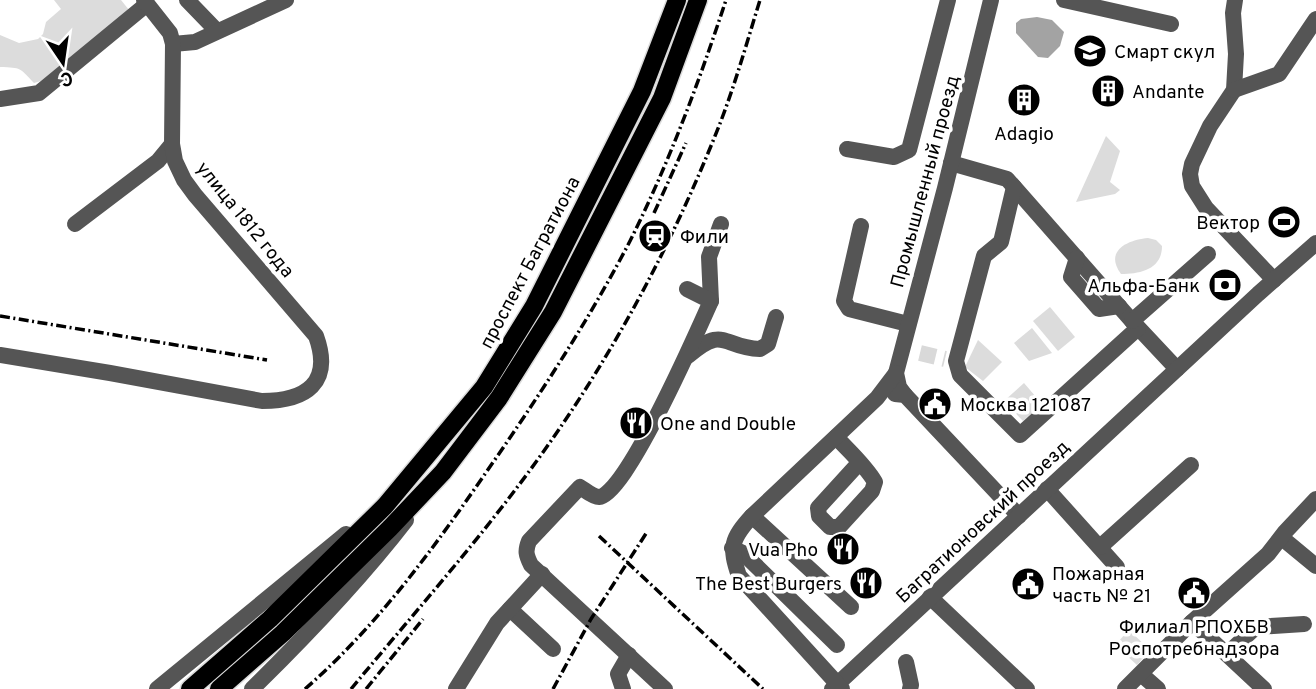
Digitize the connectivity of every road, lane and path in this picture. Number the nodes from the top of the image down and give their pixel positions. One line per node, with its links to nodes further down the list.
1 (187, 0): 12 (street)
2 (677, 0): 43 (main road, проспект Багратиона)
3 (698, 0): 42 (main road, проспект Багратиона)
4 (948, 0): 17 (street)
5 (991, 0): 18 (street, Промышленный проезд)
6 (1064, 0): 11 (street)
7 (1235, 0): 14 (street)
8 (146, 2): 13 (street); 15 (street)
9 (275, 2): 12 (street)
10 (1316, 19): 14 (street)
11 (1171, 24)
12 (217, 31): 13 (street)
13 (173, 44): 16 (street, улица 1812 года)
14 (1234, 90): 25 (street)
15 (0, 99)
16 (172, 144): 20 (street); 33 (street, улица 1812 года)
17 (847, 149)
18 (951, 163): 19 (street); 29 (street, Промышленный проезд)
19 (1014, 187): 30 (street); 30 (street)
20 (75, 224)
21 (721, 224): 27 (street)
22 (861, 226): 29 (street)
23 (1316, 243): 25 (street, Багратионовский проезд)
24 (1208, 254): 30 (street)
25 (1274, 280): 35 (street, Багратионовский проезд)
26 (687, 289): 27 (street)
27 (711, 301): 34 (street)
28 (776, 317): 34 (street)
29 (908, 324): 31 (street, Промышленный проезд)
30 (1135, 324): 35 (street)
31 (902, 349): 32 (street); 36 (street, Промышленный проезд)
32 (920, 353)
33 (0, 355)
34 (684, 360): 53 (street)
35 (1177, 369): 44 (street, Багратионовский проезд)
36 (897, 373): 37 (street); 38 (street, Промышленный проезд)
37 (905, 395): 38 (street); 47 (street)
38 (877, 398): 39 (street, Промышленный проезд)
39 (836, 437): 40 (street); 46 (street, Промышленный проезд)
40 (859, 463)
41 (1191, 465): 49 (street)
42 (443, 472): 68 (main road, проспект Багратиона); 69 (street)
43 (413, 474): 66 (street); 67 (main road, проспект Багратиона)
44 (1047, 489): 47 (street, Багратионовский проезд); 49 (street)
45 (1316, 499): 48 (street)
46 (752, 516): 50 (street, Промышленный проезд); 55 (street)
47 (1019, 516): 54 (street, Багратионовский проезд)
48 (1282, 538): 51 (street); 57 (street)
49 (1100, 547): 52 (street)
50 (732, 548): 59 (street); 65 (street)
51 (1316, 566)
52 (1117, 567)
53 (536, 569): 56 (street); 62 (street)
54 (930, 597): 65 (street, Багратионовский проезд); 74 (street)
55 (851, 607)
56 (510, 609): 60 (street); 70 (street)
57 (1192, 622): 61 (street); 64 (street)
58 (1304, 624): 61 (street)
59 (836, 645)
60 (553, 649)
61 (1227, 654): 77 (street)
62 (629, 655): 71 (street); 72 (street)
63 (906, 662): 73 (street)
64 (1141, 674): 75 (street); 76 (street)
65 (837, 687)
66 (157, 689)
67 (190, 689)
68 (219, 689)
69 (252, 689)
70 (456, 689)
71 (624, 689)
72 (665, 689)
73 (910, 689)
74 (1027, 689)
75 (1125, 689)
76 (1157, 689)
77 (1265, 689)

